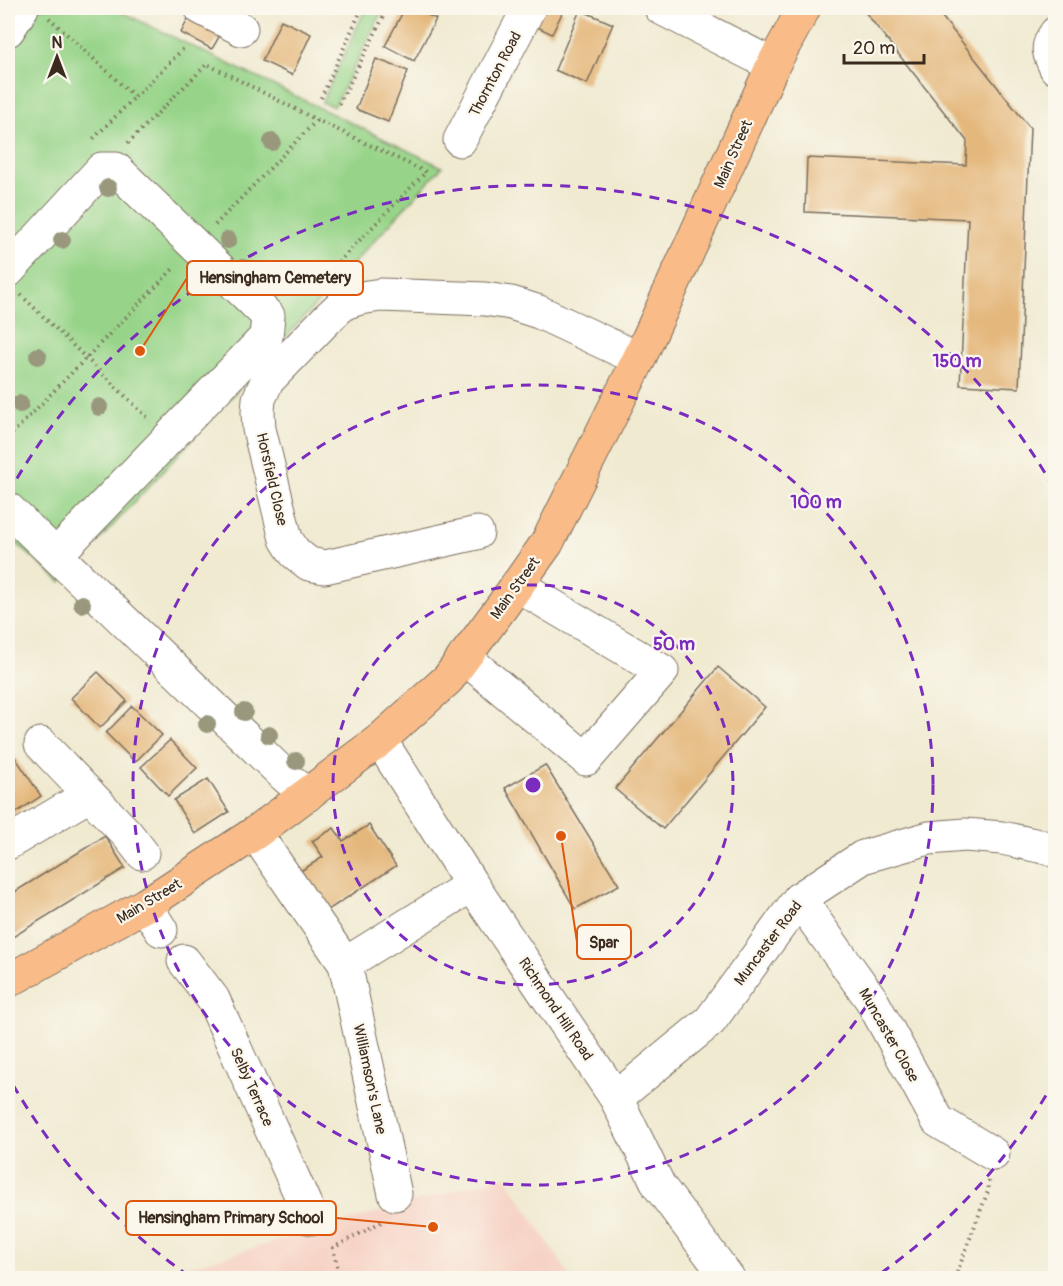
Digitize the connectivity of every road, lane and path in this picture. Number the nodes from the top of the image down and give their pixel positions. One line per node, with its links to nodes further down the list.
1 (363, 8): 13 (path)
2 (388, 8): 14 (path)
3 (529, 8): 16 (street, Thornton Road)
4 (661, 8): 10 (street)
5 (804, 8): 10 (main road, Main Street)
6 (34, 11): 7 (street); 12 (path)
7 (8, 30)
8 (1056, 33): 11 (street)
9 (184, 48): 12 (path)
10 (773, 65): 22 (main road, Main Street)
11 (1056, 68)
12 (135, 97): 17 (path)
13 (321, 98)
14 (339, 104)
15 (316, 120): 17 (path); 18 (path); 20 (path)
16 (458, 139)
17 (94, 157): 18 (street); 19 (street)
18 (196, 246): 21 (path); 24 (street)
19 (11, 280): 21 (path)
20 (314, 287)
21 (87, 359): 23 (path); 24 (path)
22 (639, 359): 26 (street, Horsfield Close); 28 (main road, Main Street)
23 (8, 438)
24 (169, 438): 27 (street)
25 (8, 509): 27 (street)
26 (477, 533)
27 (56, 555): 33 (street)
28 (517, 585): 29 (main road, Main Street); 29 (street)
29 (464, 657): 30 (main road, Main Street)
30 (380, 740): 33 (main road, Main Street); 38 (street, Richmond Hill Road)
31 (41, 744): 32 (street)
32 (89, 795): 35 (street); 37 (street)
33 (307, 795): 34 (main road, Main Street)
34 (255, 833): 41 (street); 42 (main road, Main Street)
35 (8, 843)
36 (1056, 851): 39 (street, Muncaster Road)
37 (142, 853)
38 (472, 885): 41 (street); 43 (street, Richmond Hill Road)
39 (799, 899): 43 (street, Muncaster Road); 44 (street, Muncaster Close)
40 (184, 961): 46 (street, Selby Terrace)
41 (345, 964): 45 (street, Williamson's Lane)
42 (8, 981)
43 (616, 1098): 48 (street, Richmond Hill Road)
44 (993, 1154): 49 (path)
45 (394, 1194): 47 (path)
46 (311, 1218)
47 (340, 1278)
48 (728, 1278)
49 (955, 1278)

